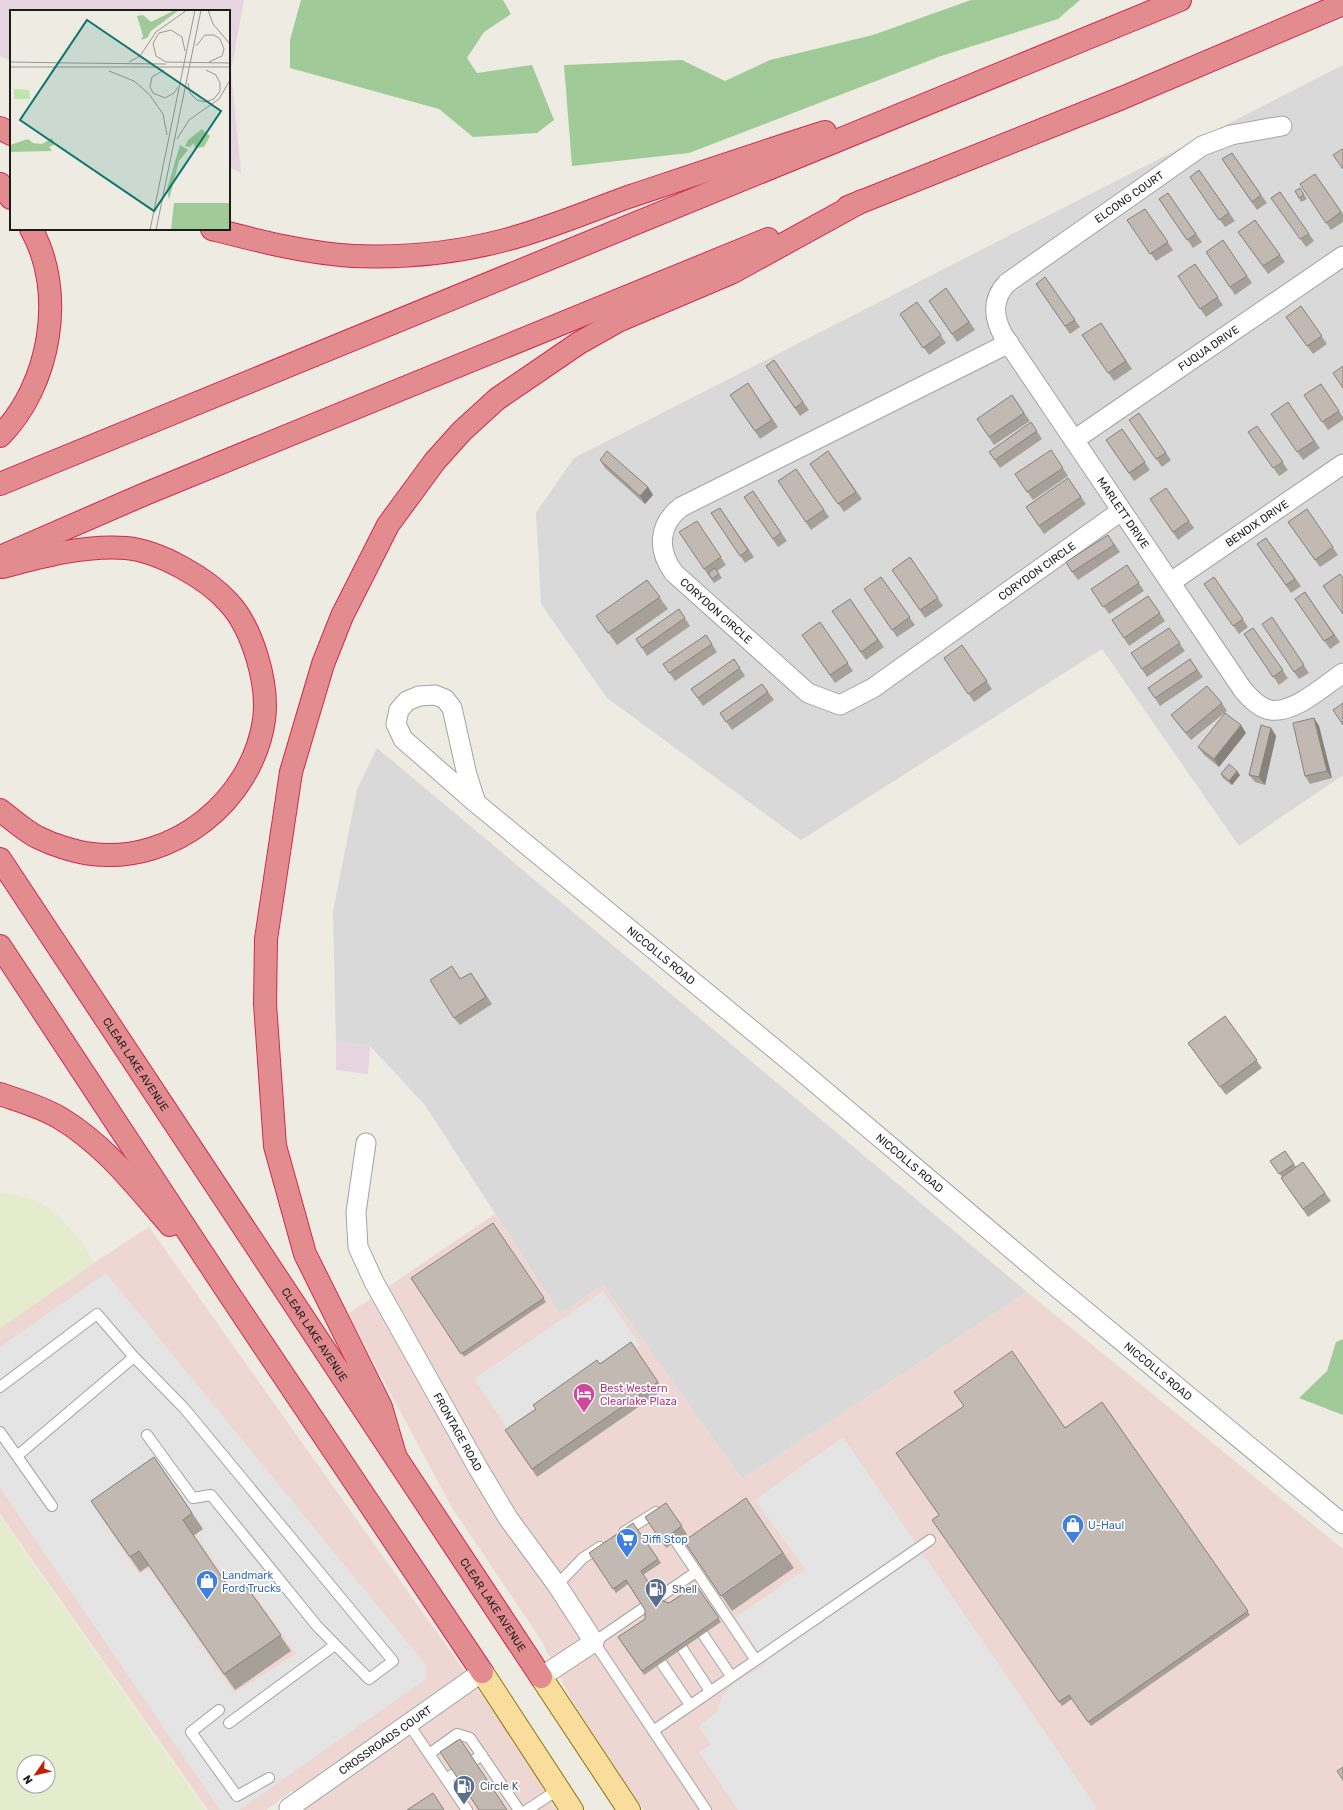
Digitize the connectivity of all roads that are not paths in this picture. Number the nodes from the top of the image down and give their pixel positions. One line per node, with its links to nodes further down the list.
1 (1180, 0): 3 (highway)
2 (1343, 4): 9 (highway)
3 (982, 81): 11 (highway); 18 (highway)
4 (1282, 126): 13 (street, ELCONG COURT)
5 (0, 128): 6 (highway)
6 (10, 133)
7 (0, 184): 8 (highway)
8 (10, 197)
9 (862, 201): 20 (highway); 35 (highway)
10 (32, 230): 15 (highway)
11 (216, 230)
12 (1343, 256): 16 (street, FUQUA DRIVE)
13 (995, 302): 14 (street, MARLETT DRIVE)
14 (1009, 343): 16 (street, MARLETT DRIVE); 19 (street, CORYDON CIRCLE)
15 (0, 436)
16 (1074, 440): 19 (street, MARLETT DRIVE)
17 (1343, 464): 22 (street, BENDIX DRIVE)
18 (0, 484)
19 (1121, 511): 22 (street, MARLETT DRIVE)
20 (0, 556)
21 (0, 567): 25 (highway)
22 (1171, 582): 23 (street, MARLETT DRIVE)
23 (1343, 673)
24 (476, 803): 24 (street, NICCOLLS ROAD); 39 (street, NICCOLLS ROAD)
25 (0, 810)
26 (0, 859): 35 (highway, CLEAR LAKE AVENUE)
27 (0, 946): 30 (highway)
28 (0, 1094): 30 (highway)
29 (366, 1143): 43 (street, FRONTAGE ROAD)
30 (231, 1297): 50 (highway)
31 (134, 1357): 32 (lane); 36 (lane); 48 (lane)
32 (0, 1387)
33 (0, 1432): 36 (lane)
34 (147, 1434): 48 (lane)
35 (395, 1455): 52 (highway, CLEAR LAKE AVENUE)
36 (17, 1456): 37 (lane)
37 (52, 1506)
38 (659, 1517): 43 (lane)
39 (1343, 1524)
40 (930, 1540): 49 (lane)
41 (677, 1544): 42 (lane)
42 (696, 1572): 46 (lane); 49 (lane)
43 (557, 1585): 46 (street, FRONTAGE ROAD)
44 (689, 1613): 51 (lane)
45 (668, 1628): 53 (lane)
46 (594, 1642): 52 (street); 58 (lane)
47 (647, 1642): 54 (lane)
48 (335, 1645): 56 (lane)
49 (755, 1659): 51 (lane)
50 (482, 1672): 57 (street, CROSSROADS COURT); 65 (main road)
51 (731, 1676): 53 (lane)
52 (542, 1677): 70 (main road, CLEAR LAKE AVENUE)
53 (710, 1690): 54 (lane)
54 (690, 1705): 58 (lane)
55 (219, 1710): 61 (lane)
56 (229, 1723)
57 (408, 1723): 59 (lane); 66 (street, CROSSROADS COURT)
58 (653, 1731): 71 (lane)
59 (429, 1754): 60 (lane); 62 (lane)
60 (482, 1755): 62 (lane); 63 (lane)
61 (269, 1778)
62 (446, 1780): 67 (lane)
63 (506, 1791): 64 (lane); 68 (lane)
64 (494, 1798)
65 (565, 1798): 68 (lane); 69 (main road)
66 (290, 1809)
67 (467, 1810)
68 (520, 1810)
69 (583, 1810)
70 (629, 1810)
71 (706, 1810)

